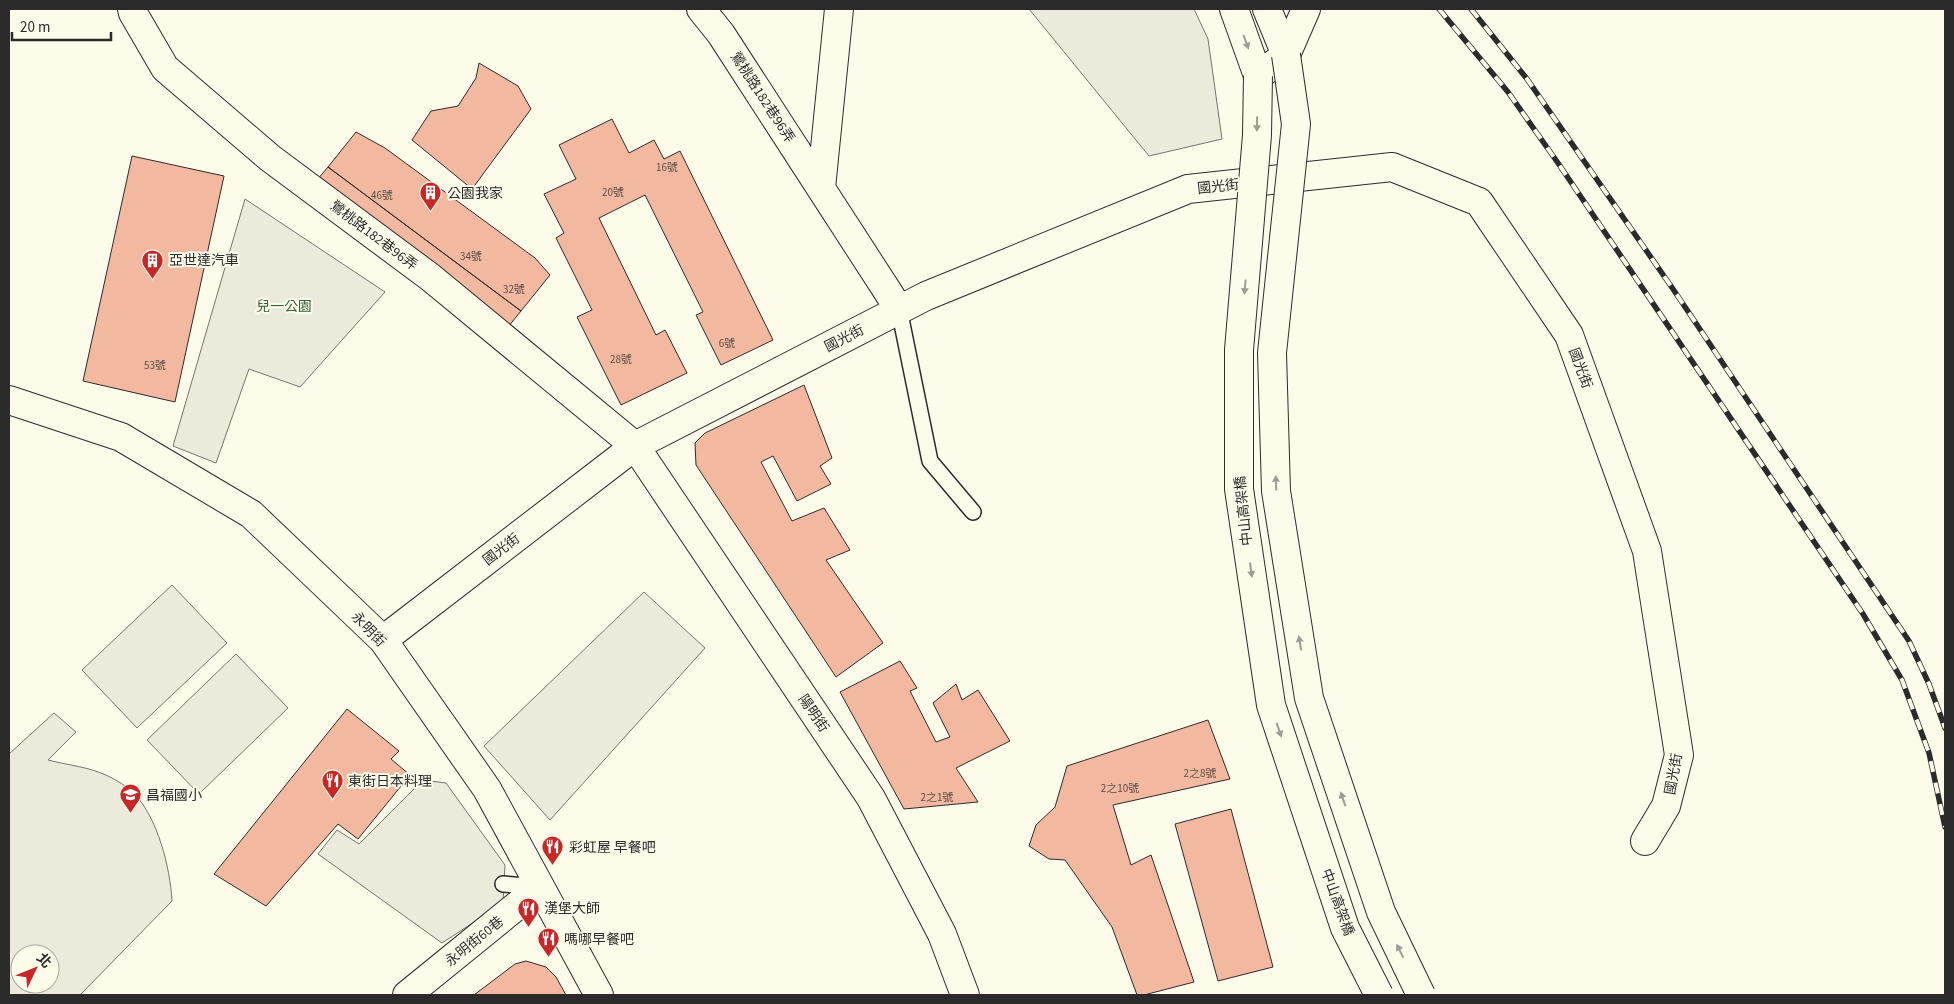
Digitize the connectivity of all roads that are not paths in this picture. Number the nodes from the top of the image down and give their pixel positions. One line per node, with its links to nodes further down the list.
1 (132, 9): 12 (street, 鶯桃路182巷96弄)
2 (701, 9): 9 (street, 鶯桃路182巷96弄)
3 (839, 9): 9 (street)
4 (1234, 9): 8 (street, 中山高架橋, one-way to 8)
5 (1267, 9): 7 (street)
6 (1306, 9): 7 (street)
7 (1286, 55): 8 (street); 22 (street, one-way to 7, bridge)
8 (1258, 76): 21 (street, 中山高架橋, one-way to 21, bridge)
9 (821, 188): 10 (street, 鶯桃路182巷96弄)
10 (900, 309): 12 (street, 國光街); 13 (lane); 15 (street, 國光街)
11 (9, 400): 14 (street, 永明街)
12 (635, 446): 14 (street, 國光街); 20 (street, 陽明街)
13 (973, 512)
14 (383, 640): 17 (street, 永明街)
15 (1645, 841)
16 (504, 884): 17 (lane)
17 (540, 887): 18 (street, 永明街60巷); 19 (street, 永明街)
18 (407, 995)
19 (599, 995)
20 (965, 995)
21 (1379, 995)
22 (1421, 995)

